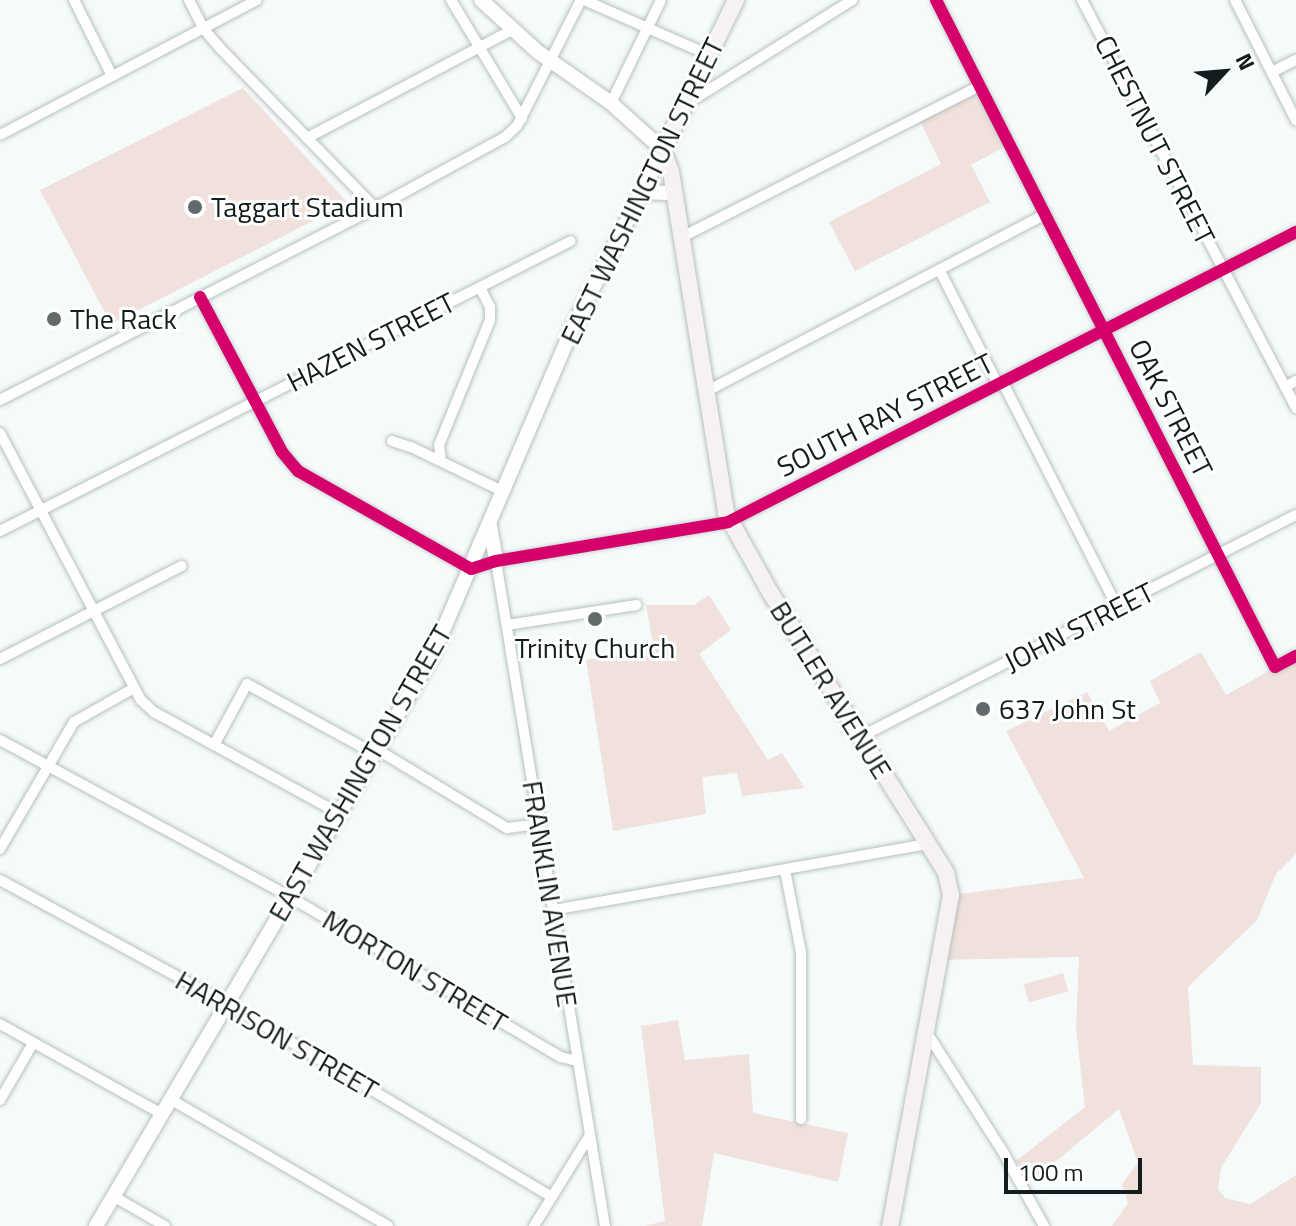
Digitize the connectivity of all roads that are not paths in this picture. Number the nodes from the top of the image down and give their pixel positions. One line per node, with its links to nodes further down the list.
1 (74, 0): 21 (street)
2 (189, 0): 14 (street)
3 (257, 0): 14 (street)
4 (451, 0): 16 (street)
5 (481, 0): 15 (main road)
6 (583, 0): 13 (street); 19 (street)
7 (661, 0): 13 (street)
8 (736, 0): 17 (main road, EAST WASHINGTON STREET)
9 (852, 0): 24 (street)
10 (936, 0): 22 (street, OAK STREET)
11 (1082, 0): 37 (street, CHESTNUT STREET)
12 (1235, 0): 20 (street)
13 (647, 28): 17 (street); 23 (street)
14 (204, 29): 21 (street); 28 (street)
15 (512, 30): 16 (street); 19 (main road)
16 (477, 48): 25 (street); 28 (street)
17 (709, 55): 24 (main road, EAST WASHINGTON STREET)
18 (1296, 60): 20 (street)
19 (552, 61): 23 (main road); 25 (street)
20 (1272, 72): 26 (street)
21 (112, 76): 27 (street)
22 (980, 86): 33 (street, OAK STREET); 35 (street)
23 (611, 103): 29 (main road)
24 (684, 105): 29 (main road, EAST WASHINGTON STREET)
25 (522, 118): 32 (street)
26 (1296, 120)
27 (0, 135)
28 (307, 138): 32 (street)
29 (663, 150): 30 (main road, EAST WASHINGTON STREET); 31 (main road, BUTLER AVENUE)
30 (641, 192): 31 (main road); 52 (main road, EAST WASHINGTON STREET)
31 (674, 193): 35 (main road, BUTLER AVENUE)
32 (375, 208): 40 (street)
33 (1045, 214): 38 (street); 41 (street, OAK STREET)
34 (1296, 232): 37 (street, SOUTH RAY STREET)
35 (682, 237): 45 (main road, BUTLER AVENUE)
36 (571, 241): 39 (street, HAZEN STREET)
37 (1224, 270): 41 (street, SOUTH RAY STREET); 44 (street, CHESTNUT STREET)
38 (940, 271): 43 (street); 45 (street)
39 (480, 287): 47 (street, HAZEN STREET); 51 (street)
40 (200, 297): 46 (street); 47 (street)
41 (1105, 331): 43 (street, SOUTH RAY STREET); 58 (street, OAK STREET)
42 (1296, 381): 44 (street)
43 (1001, 384): 55 (street, SOUTH RAY STREET); 63 (street)
44 (1285, 387): 48 (street, CHESTNUT STREET)
45 (707, 391): 55 (main road, BUTLER AVENUE)
46 (0, 400)
47 (254, 400): 53 (street, HAZEN STREET); 61 (street)
48 (1296, 408)
49 (0, 433): 53 (street)
50 (392, 441): 51 (street)
51 (441, 461): 52 (street)
52 (504, 492): 56 (main road, EAST WASHINGTON STREET)
53 (41, 510): 57 (street, HAZEN STREET); 64 (street)
54 (1296, 515): 58 (street, JOHN STREET)
55 (728, 522): 59 (street, SOUTH RAY STREET); 69 (main road, BUTLER AVENUE)
56 (490, 525): 59 (main road); 61 (main road, EAST WASHINGTON STREET)
57 (0, 531)
58 (1218, 555): 63 (street, JOHN STREET); 66 (street, OAK STREET)
59 (496, 561): 61 (street, SOUTH RAY STREET); 65 (street, FRANKLIN AVENUE)
60 (182, 566): 64 (street)
61 (471, 569): 72 (main road, EAST WASHINGTON STREET)
62 (636, 605): 65 (street)
63 (1117, 607): 69 (street, JOHN STREET)
64 (93, 611): 67 (street); 68 (street)
65 (507, 625): 75 (street, FRANKLIN AVENUE)
66 (1296, 656)
67 (0, 659)
68 (134, 688): 71 (street); 73 (street)
69 (860, 737): 76 (main road, BUTLER AVENUE)
70 (0, 740): 73 (street, MORTON STREET)
71 (214, 745): 72 (street); 74 (street)
72 (376, 752): 74 (main road, EAST WASHINGTON STREET); 75 (street)
73 (48, 766): 77 (street); 80 (street, MORTON STREET)
74 (340, 814): 80 (main road, EAST WASHINGTON STREET)
75 (539, 824): 81 (street, FRANKLIN AVENUE)
76 (928, 844): 78 (street); 84 (main road, BUTLER AVENUE)
77 (0, 849)
78 (785, 870): 81 (street); 90 (street)
79 (0, 880): 82 (street, HARRISON STREET)
80 (290, 897): 82 (main road, EAST WASHINGTON STREET); 86 (street, MORTON STREET)
81 (553, 910): 86 (street, FRANKLIN AVENUE)
82 (227, 1004): 87 (main road, EAST WASHINGTON STREET); 93 (street, HARRISON STREET)
83 (0, 1024): 85 (street)
84 (927, 1033): 99 (main road, BUTLER AVENUE); 100 (street)
85 (33, 1043): 88 (street); 89 (street)
86 (577, 1061): 91 (street, FRANKLIN AVENUE)
87 (170, 1099): 89 (main road, EAST WASHINGTON STREET); 96 (street)
88 (0, 1100)
89 (162, 1114): 92 (main road, EAST WASHINGTON STREET)
90 (801, 1119)
91 (590, 1135): 93 (street); 98 (street, FRANKLIN AVENUE)
92 (113, 1196): 94 (main road, EAST WASHINGTON STREET); 95 (street)
93 (551, 1196): 97 (street)
94 (96, 1226)
95 (165, 1226)
96 (388, 1226)
97 (534, 1226)
98 (605, 1226)
99 (890, 1226)
100 (1044, 1226)

